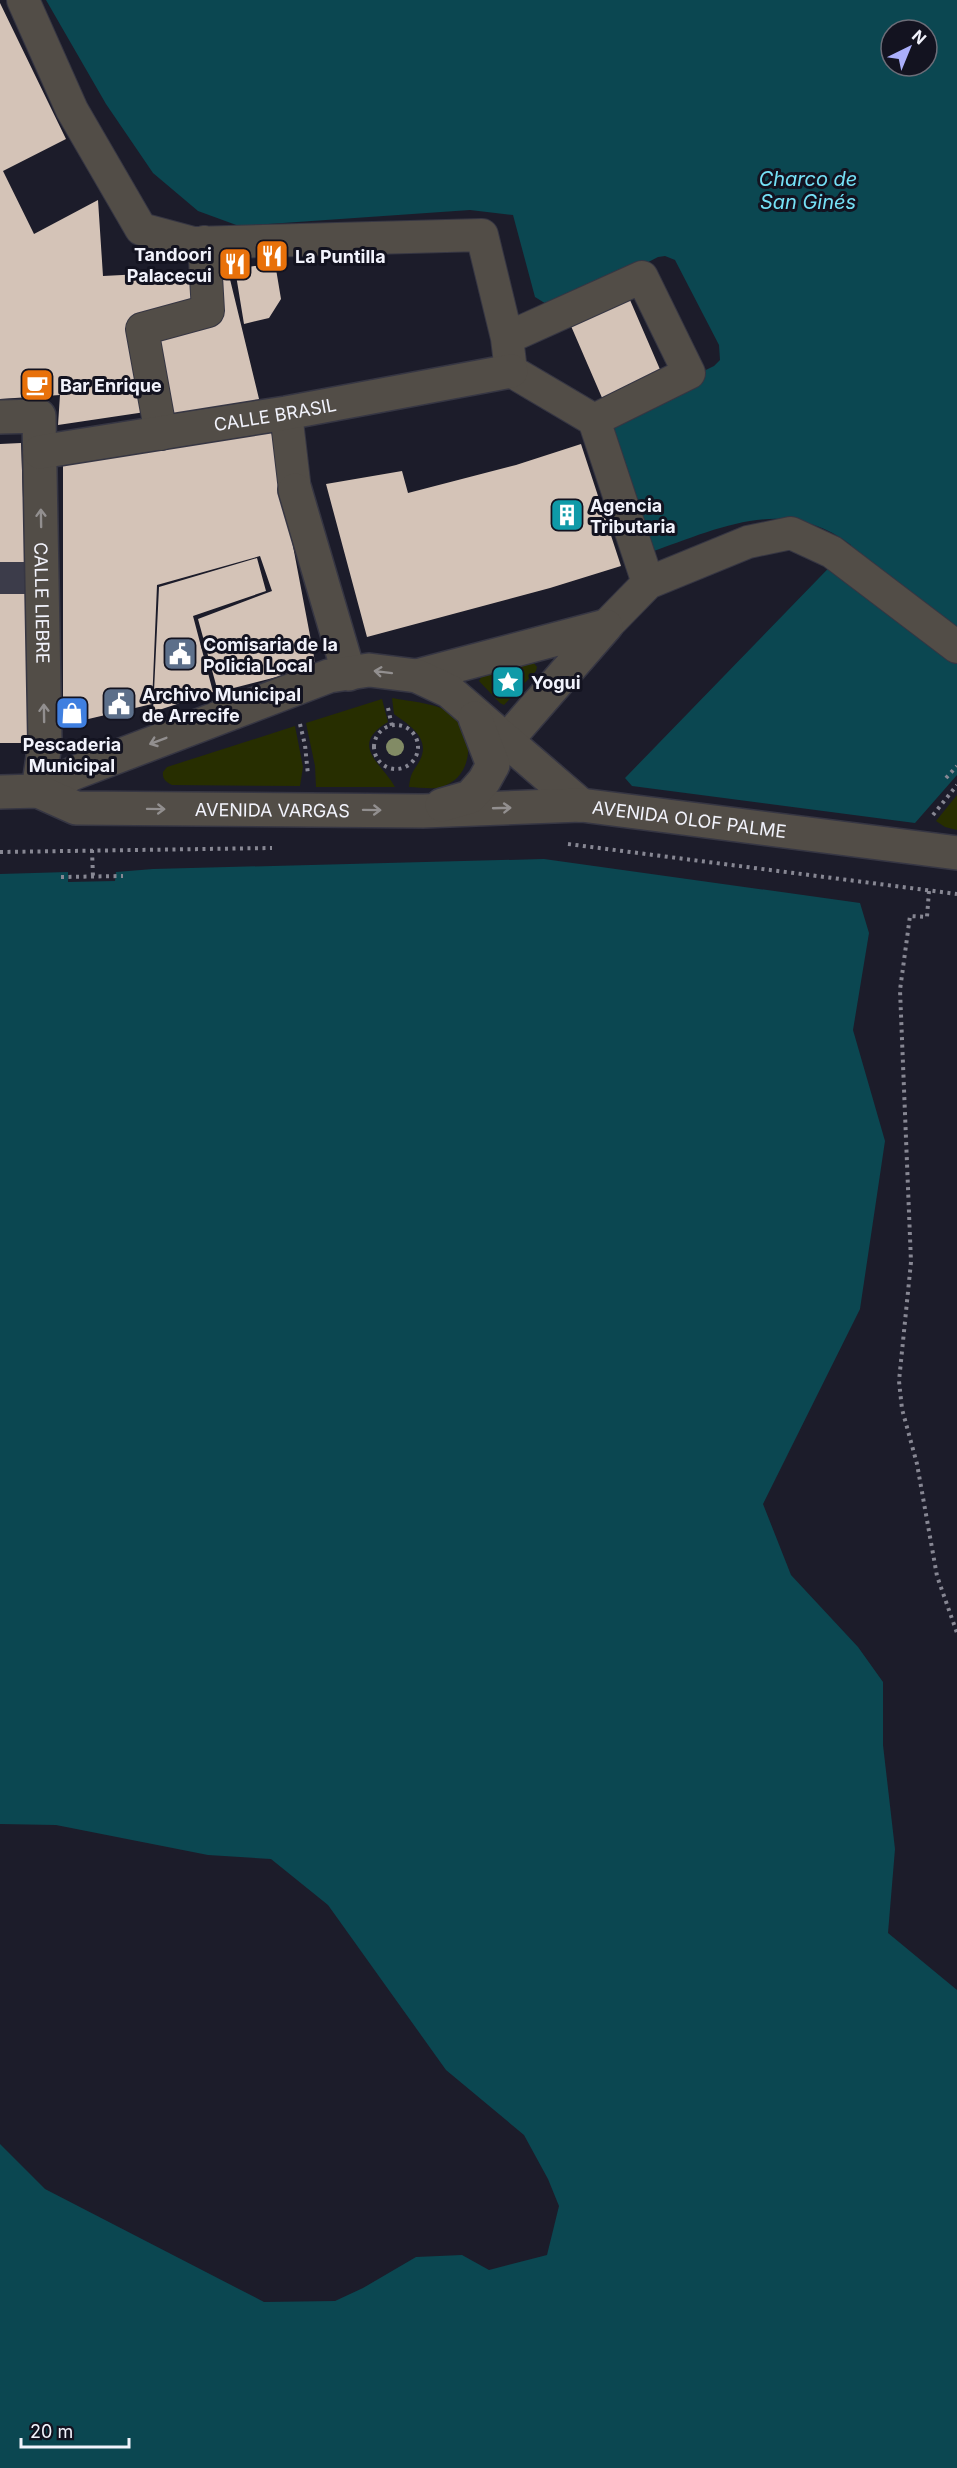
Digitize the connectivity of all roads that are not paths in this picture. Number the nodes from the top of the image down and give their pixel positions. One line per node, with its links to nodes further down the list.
1 (23, 0): 2 (street)
2 (204, 242): 3 (street); 8 (street)
3 (507, 338): 4 (street); 7 (street)
4 (511, 371): 5 (street, CALLE BRASIL); 7 (street)
5 (286, 413): 8 (street, CALLE BRASIL); 10 (street)
6 (0, 417): 9 (street, CALLE LIEBRE)
7 (594, 420): 11 (street)
8 (161, 434): 9 (street, CALLE BRASIL)
9 (40, 452): 20 (street, CALLE LIEBRE, one-way to 9)
10 (295, 490): 14 (street)
11 (648, 584): 12 (street); 13 (street)
12 (606, 626): 15 (street); 17 (street)
13 (957, 647)
14 (349, 674): 15 (street, AVENIDA VARGAS, one-way to 14); 18 (street, AVENIDA VARGAS, one-way to 18)
15 (417, 675): 16 (street, AVENIDA VARGAS)
16 (472, 711): 17 (street, AVENIDA VARGAS); 23 (street)
17 (506, 741): 21 (street, AVENIDA VARGAS)
18 (113, 759): 20 (street, AVENIDA VARGAS); 22 (street)
19 (0, 792): 20 (street, AVENIDA VARGAS)
20 (38, 792): 22 (street, AVENIDA VARGAS)
21 (581, 806): 23 (street, AVENIDA OLOF PALME, one-way to 21); 24 (street, AVENIDA OLOF PALME)
22 (122, 808): 23 (street, AVENIDA VARGAS, one-way to 23)
23 (423, 811)
24 (947, 851)

